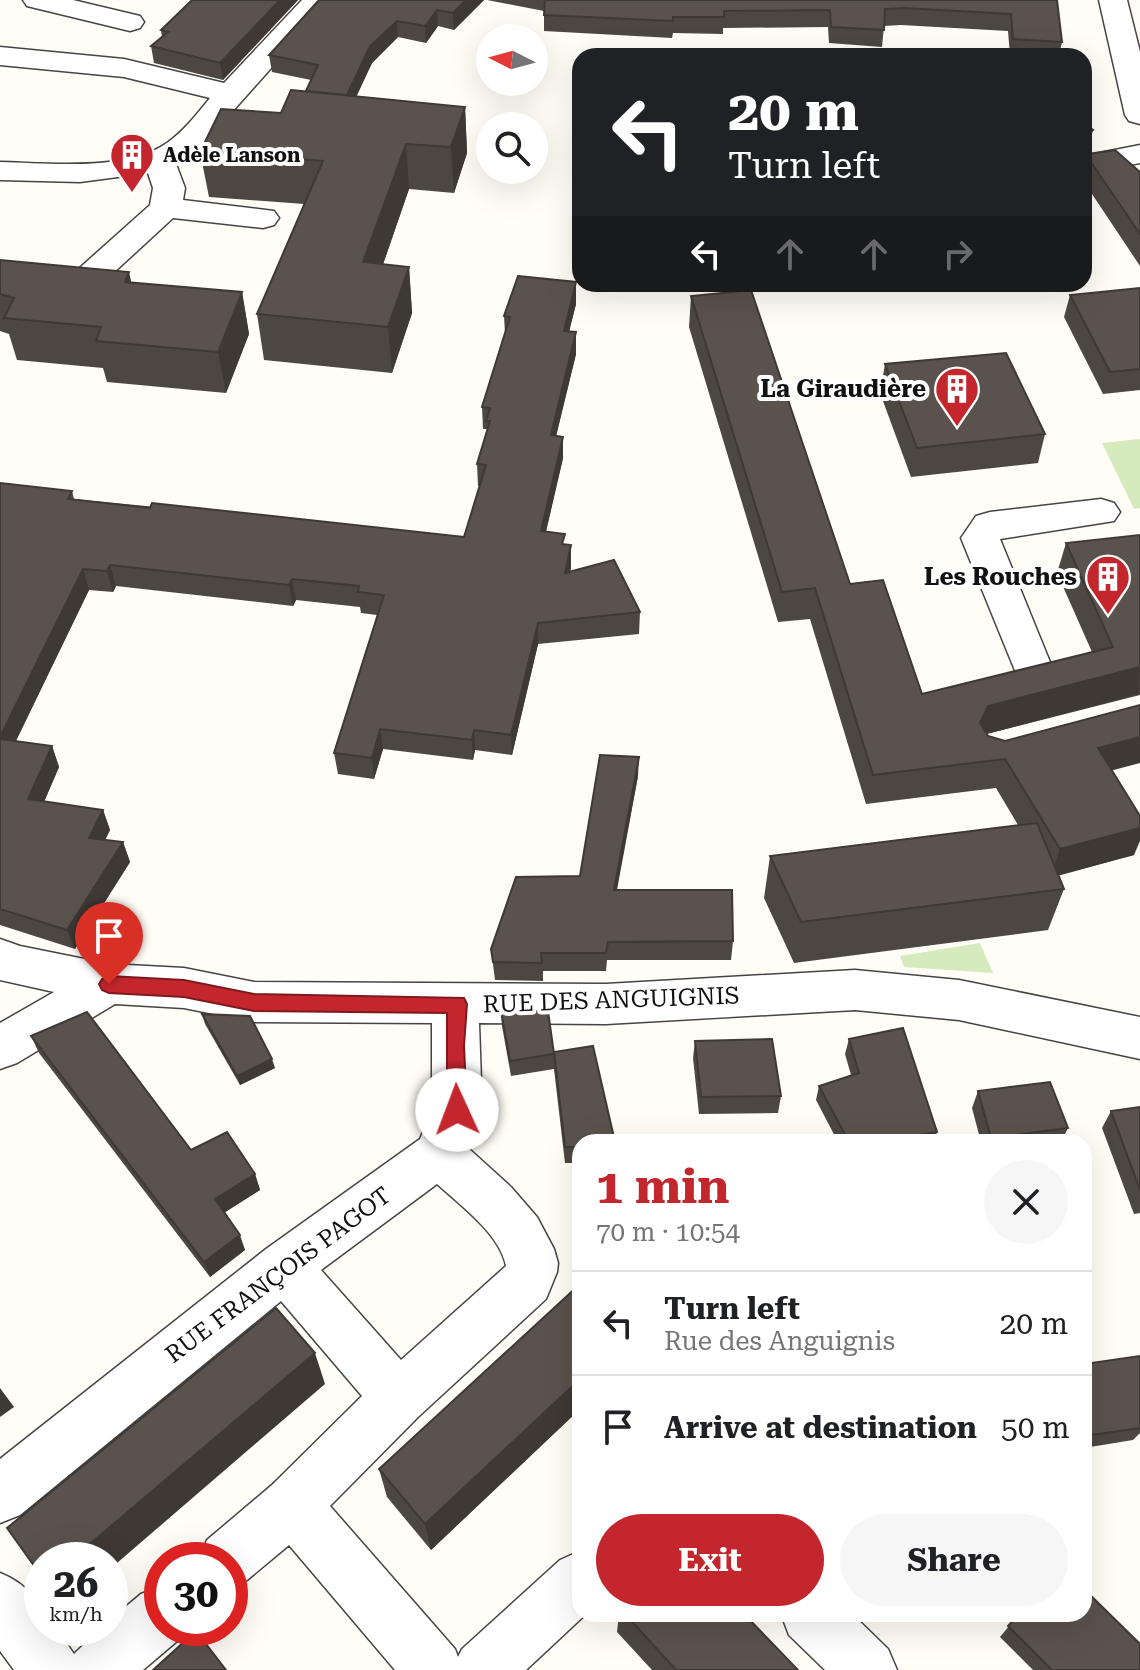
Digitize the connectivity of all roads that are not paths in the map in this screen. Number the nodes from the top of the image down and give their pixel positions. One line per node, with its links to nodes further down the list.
1 (37, 0): 4 (street)
2 (318, 0): 6 (street)
3 (1113, 0): 7 (street)
4 (130, 22)
5 (10, 29): 6 (street)
6 (230, 109): 9 (street)
7 (1140, 115)
8 (1140, 154): 10 (street)
9 (159, 160): 11 (street); 12 (street)
10 (1092, 163)
11 (0, 171)
12 (166, 208): 13 (street); 14 (street)
13 (263, 218)
14 (86, 280)
15 (1101, 512): 16 (street)
16 (1032, 667)
17 (3, 972): 18 (street, RUE DES ANGUIGNIS)
18 (109, 984): 19 (street, RUE DES ANGUIGNIS); 21 (street)
19 (457, 1004): 20 (street, RUE DES ANGUIGNIS); 22 (street)
20 (1140, 1038)
21 (0, 1048)
22 (439, 1154): 23 (street, RUE FRANÇOIS PAGOT); 24 (street)
23 (284, 1266): 24 (street); 25 (street, RUE FRANÇOIS PAGOT)
24 (399, 1398): 26 (street)
25 (0, 1495)
26 (292, 1505): 27 (street); 34 (street)
27 (248, 1542)
28 (572, 1587): 35 (street)
29 (0, 1602): 32 (street)
30 (818, 1622): 36 (street)
31 (144, 1630): 33 (street)
32 (51, 1670)
33 (97, 1670)
34 (434, 1670)
35 (483, 1670)
36 (867, 1670)

